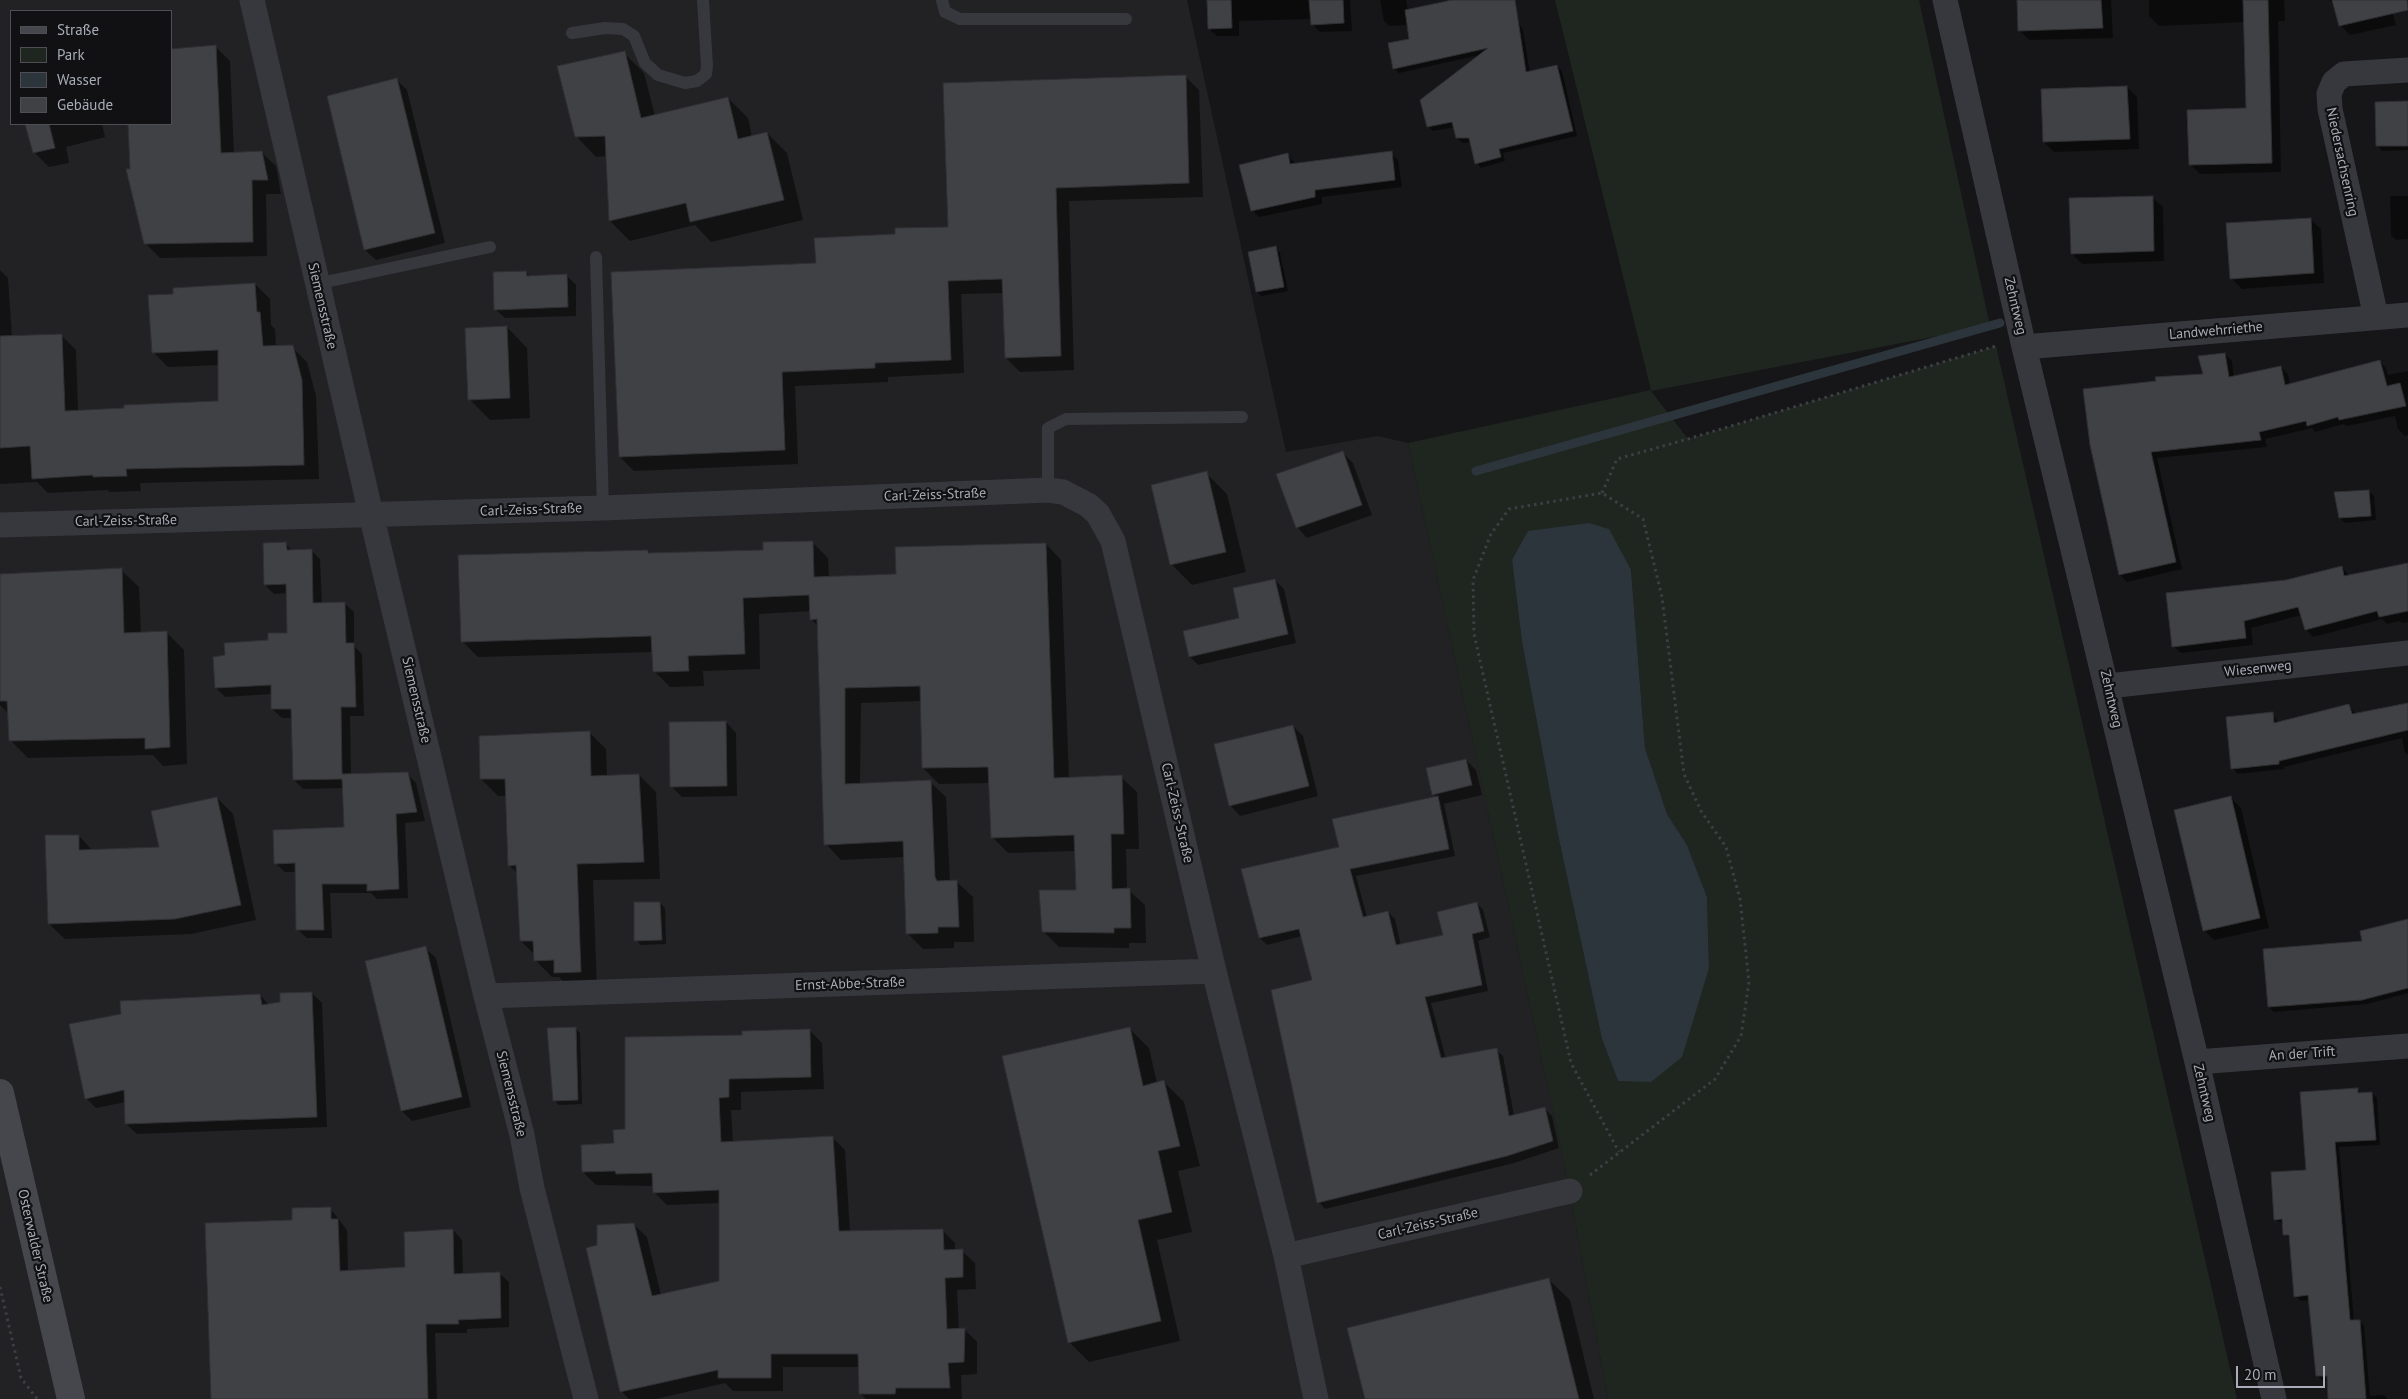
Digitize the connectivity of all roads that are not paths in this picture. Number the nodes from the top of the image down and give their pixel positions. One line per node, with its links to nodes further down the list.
1 (252, 0): 10 (street, Siemensstraße)
2 (703, 0): 6 (lane)
3 (942, 0): 5 (lane)
4 (1946, 0): 13 (street, Zehntweg)
5 (1126, 19)
6 (572, 33)
7 (2408, 70): 12 (street, Niedersachsenring)
8 (490, 247): 10 (lane)
9 (596, 257): 16 (lane)
10 (316, 284): 17 (street, Siemensstraße)
11 (2408, 314): 12 (street, Landwehrriethe)
12 (2376, 317): 13 (street, Landwehrriethe)
13 (2024, 347): 20 (street, Zehntweg)
14 (1242, 417): 15 (lane)
15 (1048, 490): 16 (street, Carl-Zeiss-Straße); 21 (street, Carl-Zeiss-Straße)
16 (604, 508): 17 (street, Carl-Zeiss-Straße)
17 (371, 514): 18 (street, Carl-Zeiss-Straße); 22 (street, Siemensstraße)
18 (0, 524)
19 (2408, 653): 20 (street, Wiesenweg)
20 (2108, 686): 24 (street, Zehntweg)
21 (1214, 972): 22 (street, Ernst-Abbe-Straße); 27 (street, Carl-Zeiss-Straße)
22 (486, 996): 29 (street, Siemensstraße)
23 (2408, 1046): 24 (street, An der Trift)
24 (2197, 1062): 31 (street, Zehntweg)
25 (0, 1093): 28 (street, Osterwalder Straße)
26 (1570, 1191): 27 (street, Carl-Zeiss-Straße)
27 (1286, 1256): 30 (street, Carl-Zeiss-Straße)
28 (71, 1399)
29 (586, 1399)
30 (1316, 1399)
31 (2274, 1399)

